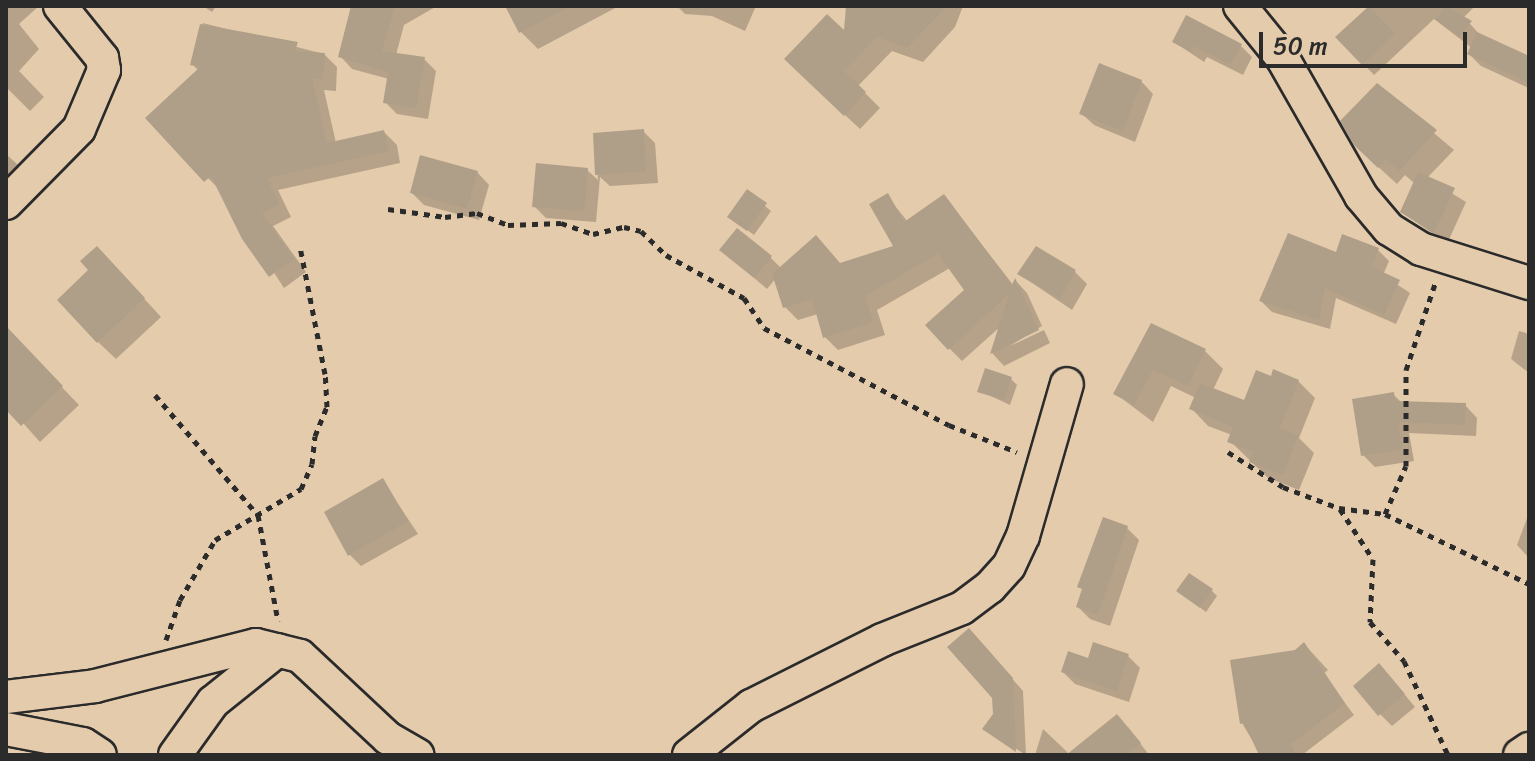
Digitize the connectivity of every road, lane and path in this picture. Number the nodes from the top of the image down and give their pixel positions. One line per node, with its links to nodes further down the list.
1 (60, 6): 3 (street)
2 (1240, 6): 6 (street)
3 (6, 203)
4 (388, 209): 11 (path)
5 (300, 246): 14 (path)
6 (1445, 258): 7 (street); 13 (path)
7 (1529, 283)
8 (1067, 384): 11 (street)
9 (155, 395): 14 (path)
10 (1228, 452): 12 (path)
11 (1045, 459): 24 (street)
12 (1339, 508): 13 (path); 25 (path)
13 (1385, 514): 15 (path)
14 (258, 515): 16 (path); 17 (path)
15 (1529, 584)
16 (278, 650): 17 (street); 22 (street); 23 (street)
17 (154, 671): 18 (street)
18 (6, 697)
19 (6, 729): 21 (street)
20 (1529, 749): 26 (street)
21 (100, 755)
22 (175, 755)
23 (417, 755)
24 (689, 755)
25 (1448, 755)
26 (1520, 755)

